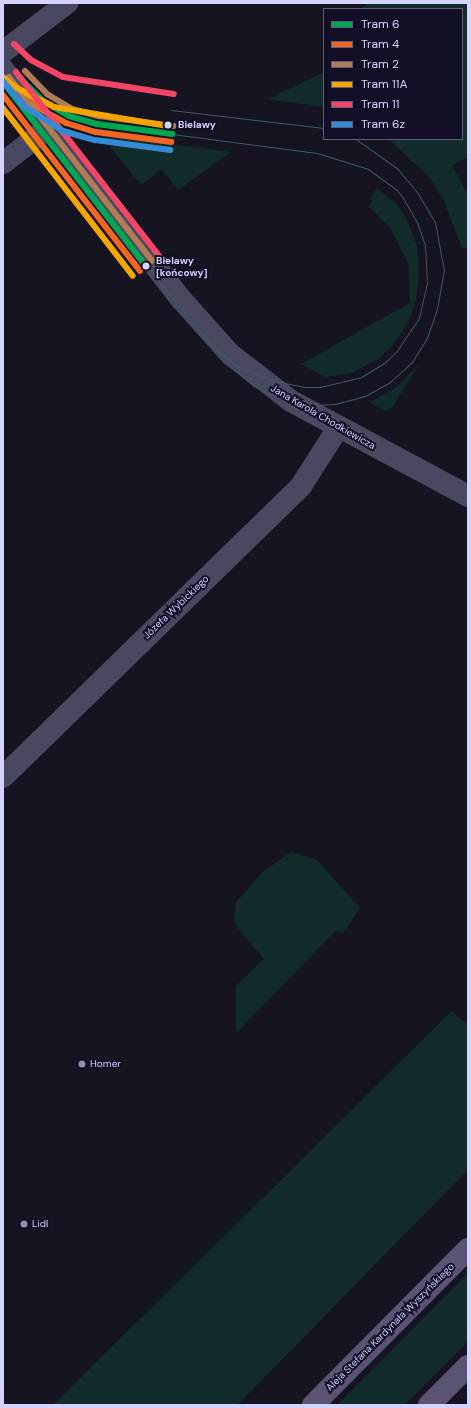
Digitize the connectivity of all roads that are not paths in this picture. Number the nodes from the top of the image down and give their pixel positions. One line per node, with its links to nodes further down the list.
1 (67, 3): 2 (street)
2 (3, 52)
3 (3, 69): 4 (street, Jana Karola Chodkiewicza)
4 (48, 128): 5 (street); 6 (street, Jana Karola Chodkiewicza)
5 (3, 163)
6 (338, 428): 7 (street, Jana Karola Chodkiewicza); 8 (street, Józefa Wybickiego)
7 (468, 496)
8 (3, 777)
9 (468, 1249): 11 (main road, Aleja Stefana Kardynała Wyszyńskiego)
10 (468, 1366): 12 (main road)
11 (313, 1405)
12 (429, 1405)

